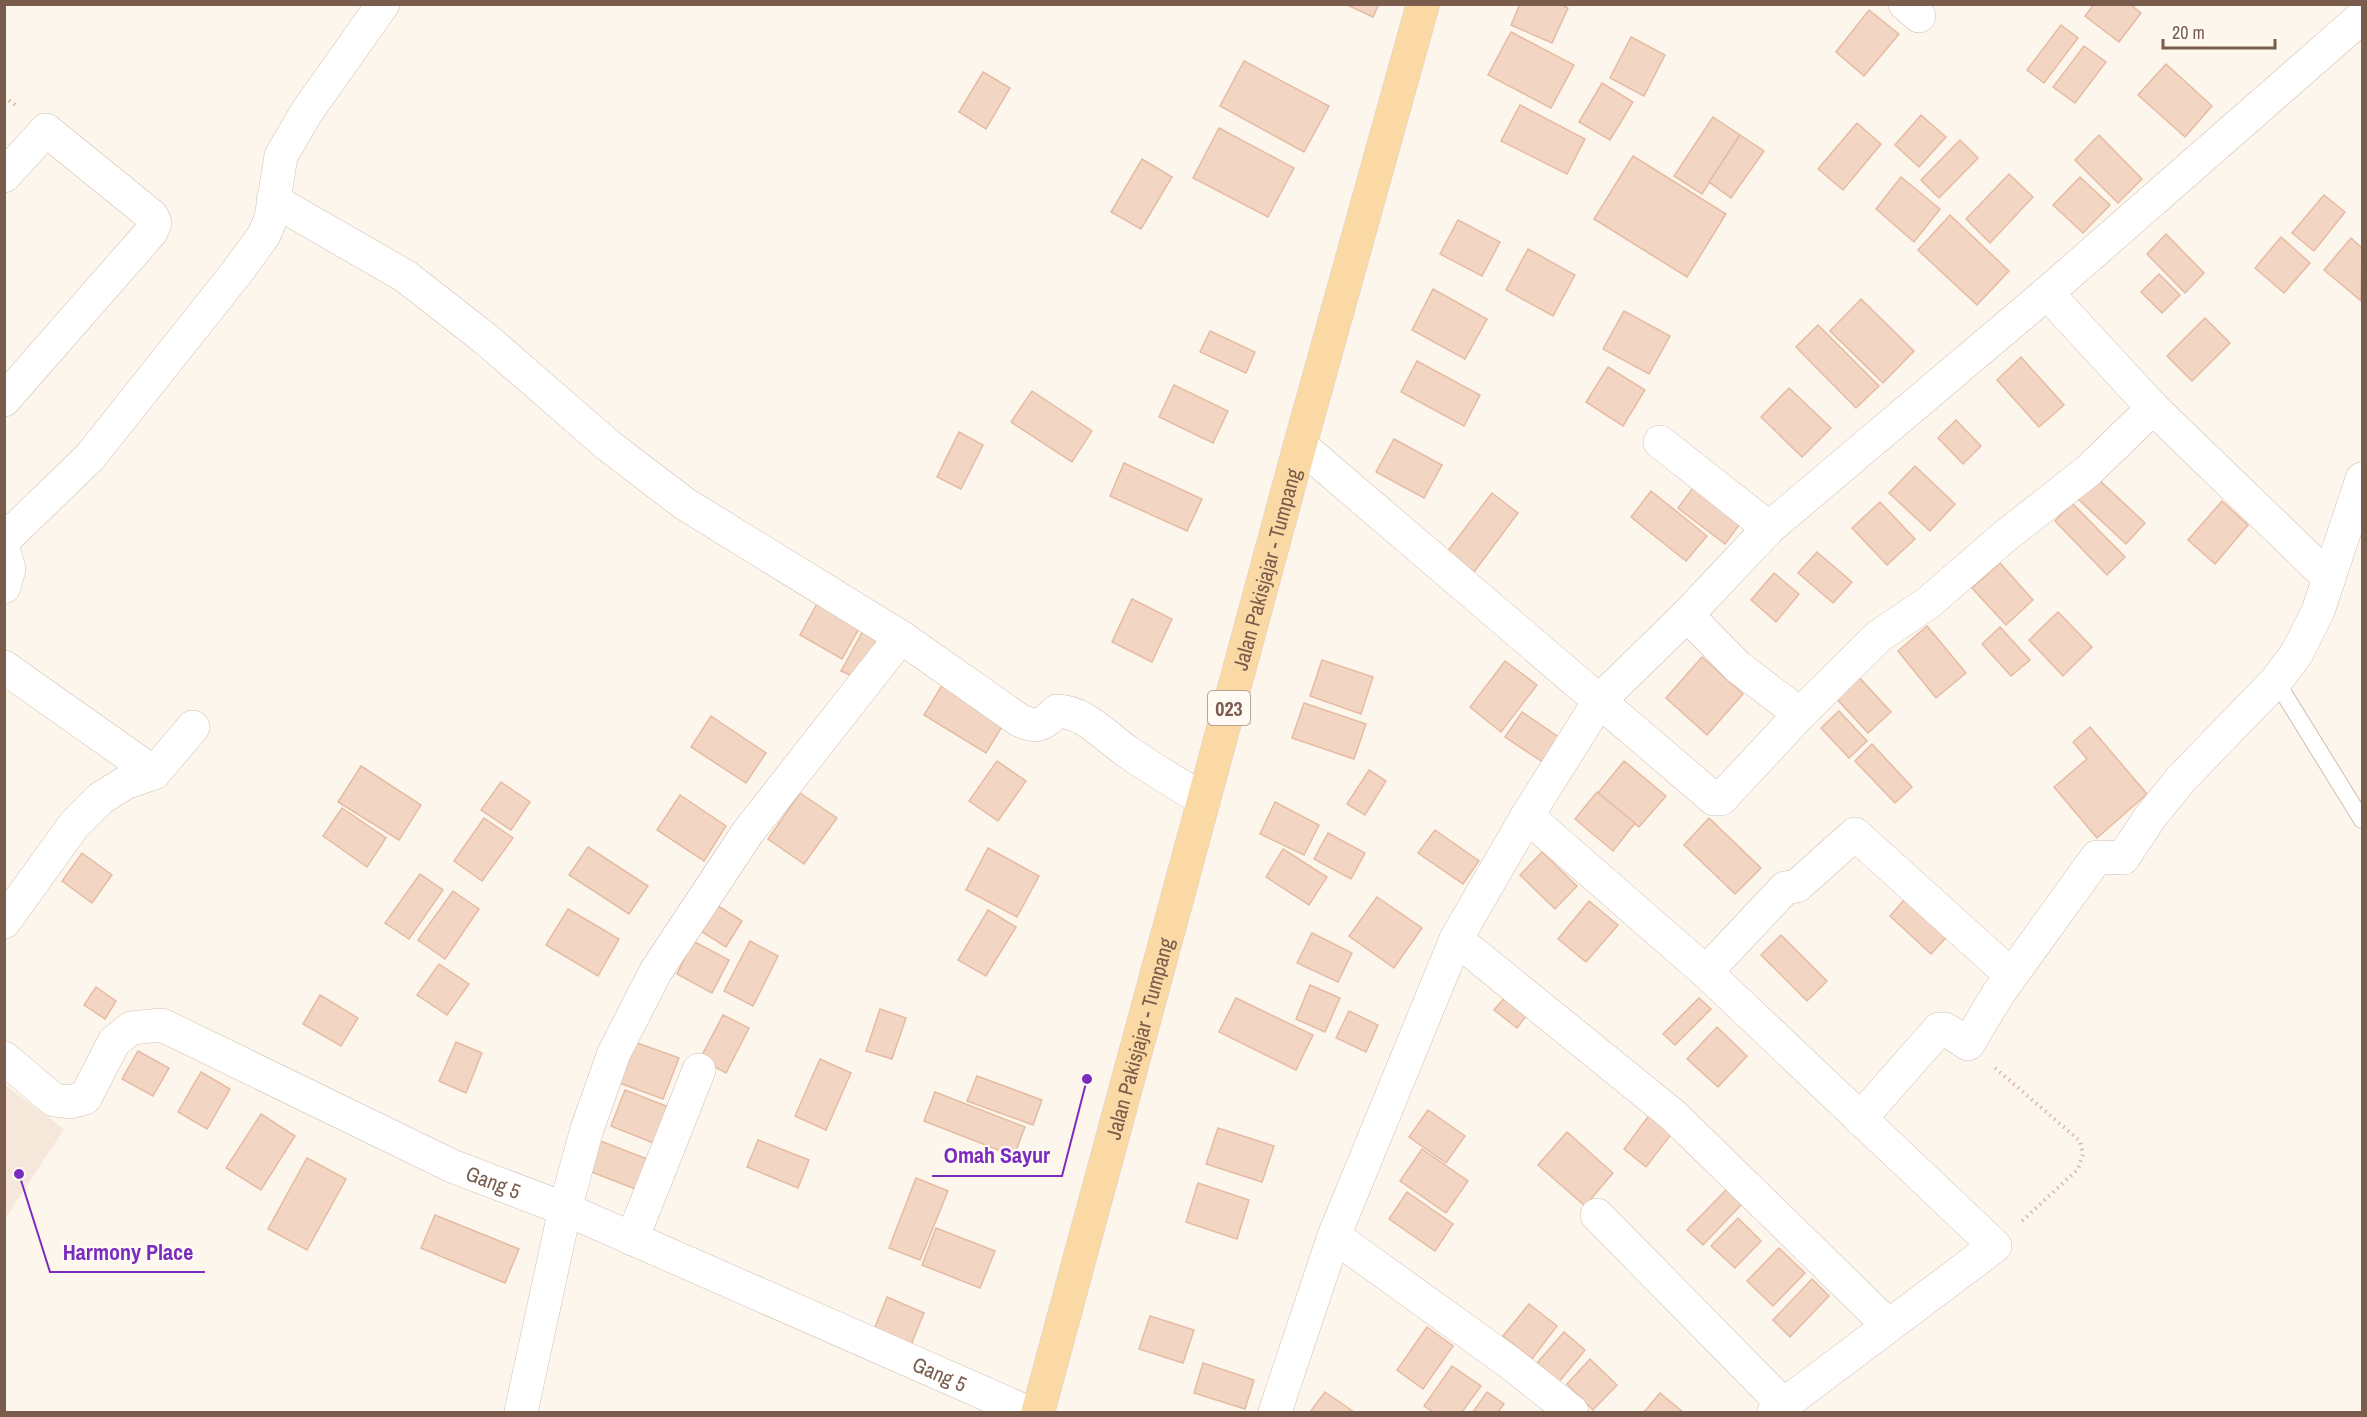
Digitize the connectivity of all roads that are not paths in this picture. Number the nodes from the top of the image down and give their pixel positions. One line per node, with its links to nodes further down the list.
1 (383, 4): 5 (street)
2 (1423, 4): 10 (main road, Jalan Pakisjajar - Tumpang / 023)
3 (2362, 17): 6 (street)
4 (4, 176): 7 (street)
5 (273, 200): 13 (street); 18 (street)
6 (2047, 293): 8 (street); 12 (street)
7 (4, 400)
8 (2153, 408): 15 (street); 22 (street)
9 (1660, 442): 12 (street)
10 (1300, 445): 21 (street); 25 (main road, Jalan Pakisjajar - Tumpang / 023)
11 (2362, 478): 15 (street)
12 (1769, 528): 17 (street)
13 (4, 540)
14 (4, 552): 16 (street)
15 (2329, 578): 20 (street)
16 (4, 587)
17 (1687, 615): 21 (street); 22 (street)
18 (901, 636): 25 (street); 35 (street)
19 (4, 667): 24 (street)
20 (2276, 681): 27 (lane); 31 (street)
21 (1600, 700): 22 (street); 26 (street)
22 (1800, 714)
23 (193, 727): 24 (street)
24 (154, 773): 28 (street)
25 (1204, 800): 43 (main road, Jalan Pakisjajar - Tumpang / 023)
26 (1527, 816): 29 (street); 30 (street)
27 (2362, 820)
28 (4, 922)
29 (1456, 939): 37 (street); 39 (street)
30 (1706, 972): 31 (street); 34 (street)
31 (2011, 975): 34 (street)
32 (4, 1058): 35 (street, Gang 5)
33 (699, 1070): 38 (street)
34 (1860, 1119): 39 (street)
35 (565, 1209): 38 (street, Gang 5); 41 (street)
36 (1597, 1215): 40 (street)
37 (1334, 1236): 44 (street); 45 (street)
38 (632, 1239): 42 (street, Gang 5)
39 (1888, 1325): 40 (street)
40 (1778, 1408)
41 (521, 1413)
42 (1027, 1413)
43 (1038, 1413)
44 (1275, 1413)
45 (1572, 1413)

